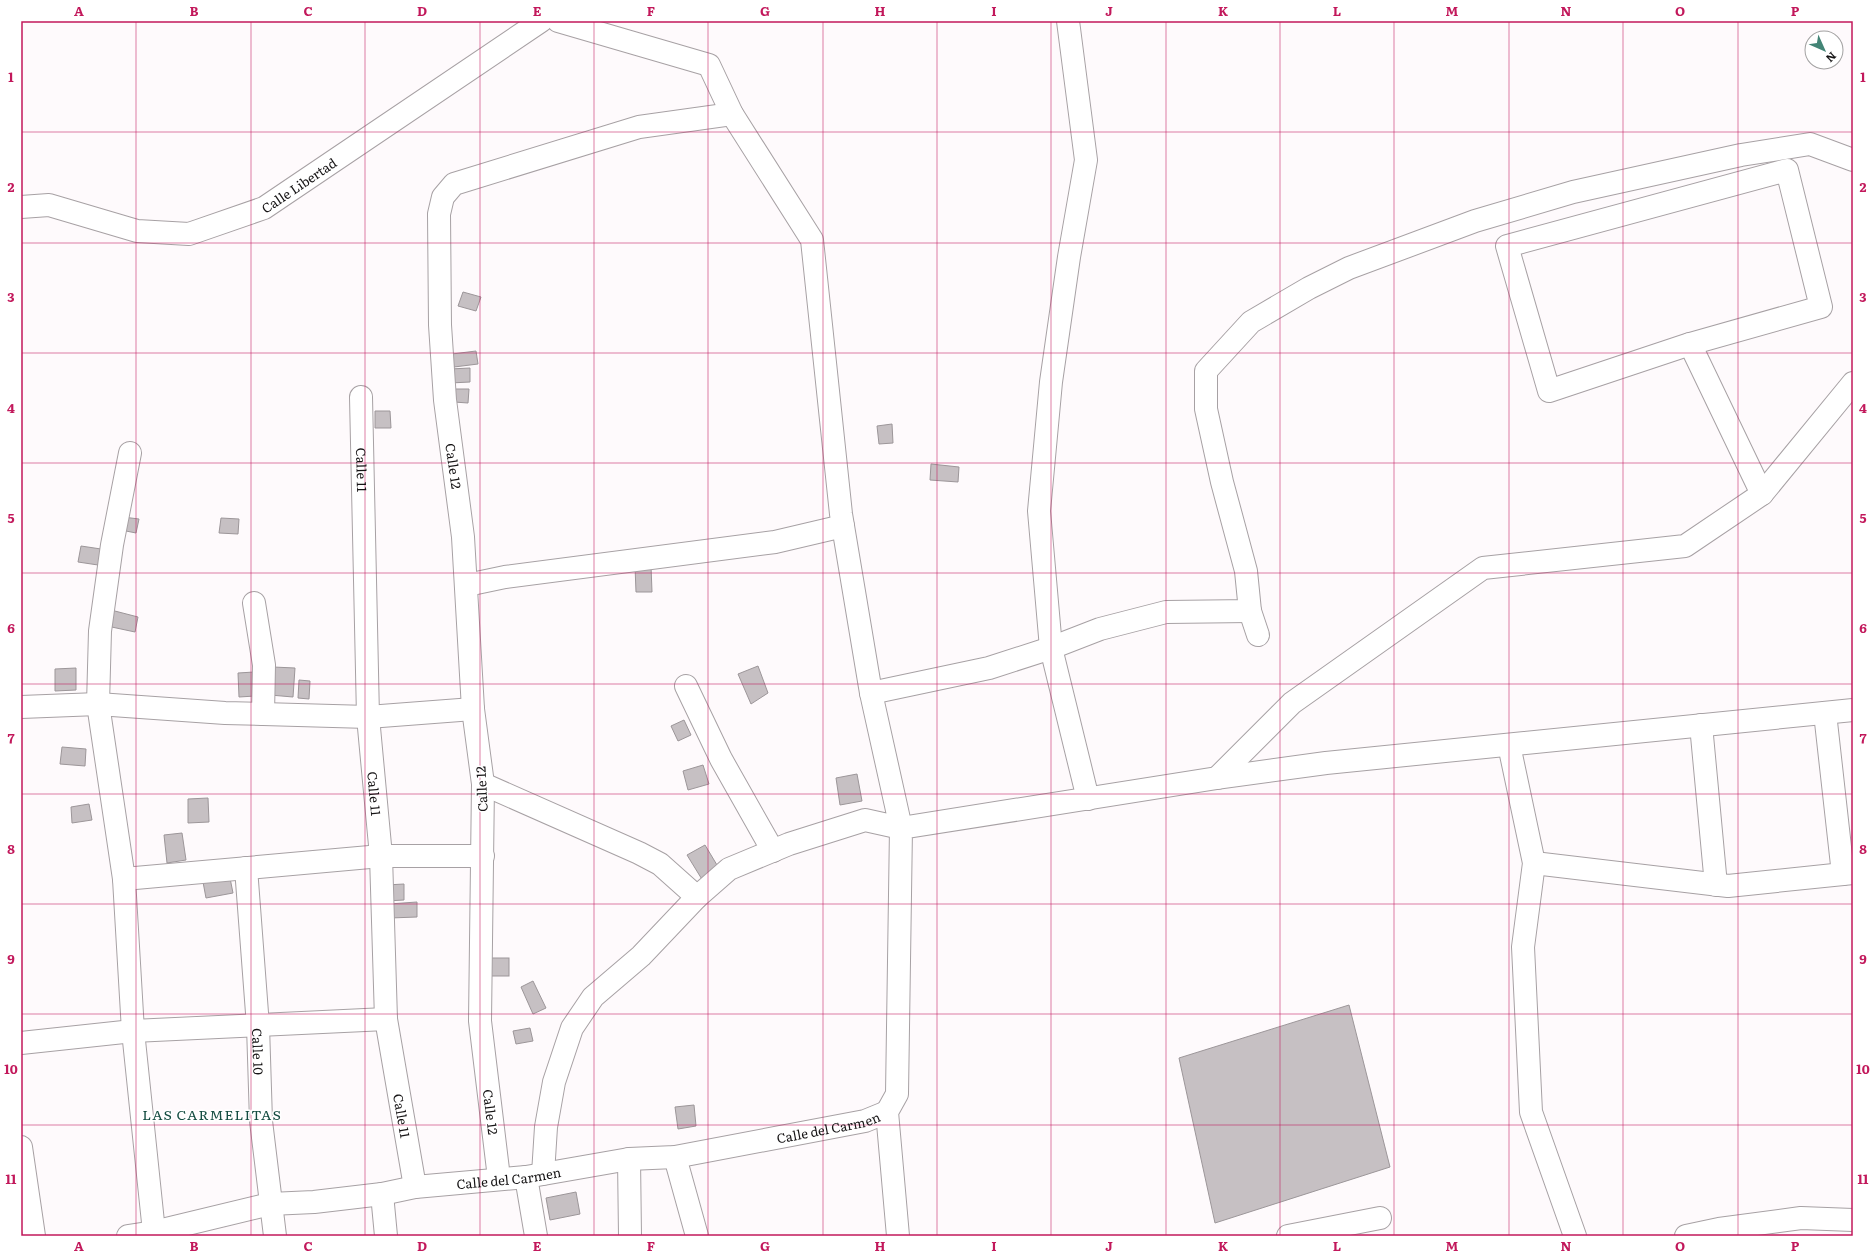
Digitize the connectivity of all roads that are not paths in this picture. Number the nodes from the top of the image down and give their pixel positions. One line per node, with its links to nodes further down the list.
1 (541, 21): 6 (street, Calle Libertad)
2 (558, 21): 4 (street)
3 (1068, 21): 17 (street)
4 (732, 114): 12 (street); 13 (street, Calle 12)
5 (1853, 160): 15 (street)
6 (21, 207)
7 (1690, 344): 7 (street); 11 (street)
8 (1853, 383): 11 (street)
9 (361, 397): 26 (street, Calle 11)
10 (130, 454): 20 (street)
11 (1762, 494): 29 (street)
12 (843, 526): 13 (street); 19 (street)
13 (467, 585): 22 (street, Calle 12)
14 (254, 603): 25 (street)
15 (1250, 610): 16 (street); 17 (street)
16 (1258, 635)
17 (1051, 648): 19 (street); 31 (street)
18 (686, 686): 33 (street)
19 (871, 693): 32 (street)
20 (98, 704): 21 (street); 25 (street); 39 (street)
21 (21, 707)
22 (473, 709): 26 (street); 30 (street, Calle 12)
23 (1853, 710): 24 (street)
24 (1825, 713): 27 (street); 38 (street)
25 (263, 714): 26 (street)
26 (368, 717): 34 (street, Calle 11)
27 (1701, 725): 28 (street); 40 (street)
28 (1509, 745): 29 (street); 36 (street)
29 (1217, 778): 31 (street)
30 (483, 784): 35 (street, Calle 12); 41 (street)
31 (1088, 799): 32 (street)
32 (901, 828): 33 (street); 46 (street)
33 (773, 851): 41 (street)
34 (381, 856): 35 (street); 37 (street); 42 (street, Calle 11)
35 (483, 856): 51 (street, Calle 12)
36 (1534, 863): 40 (street); 67 (street)
37 (246, 868): 39 (street); 43 (street, Calle 10)
38 (1848, 874): 40 (street)
39 (124, 879): 44 (street)
40 (1716, 885)
41 (697, 896): 50 (street)
42 (386, 1019): 43 (street); 52 (street, Calle 11)
43 (258, 1026): 44 (street); 54 (street, Calle 10)
44 (133, 1031): 45 (street); 57 (street)
45 (21, 1043)
46 (887, 1112): 48 (street, Calle del Carmen); 65 (street)
47 (21, 1146): 58 (street)
48 (675, 1157): 49 (street, Calle del Carmen); 64 (street)
49 (629, 1159): 50 (street, Calle del Carmen); 63 (street)
50 (534, 1175): 51 (street, Calle del Carmen); 62 (street)
51 (499, 1178): 52 (street, Calle del Carmen)
52 (415, 1187): 53 (street, Calle del Carmen)
53 (382, 1194): 54 (street, Calle del Carmen); 61 (street)
54 (270, 1204): 57 (street, Calle del Carmen); 60 (street, Calle 10)
55 (1380, 1218): 66 (street)
56 (1853, 1220): 68 (street)
57 (154, 1232): 59 (street, Calle del Carmen)
58 (34, 1236)
59 (128, 1236)
60 (275, 1236)
61 (386, 1236)
62 (536, 1236)
63 (630, 1236)
64 (697, 1236)
65 (898, 1236)
66 (1288, 1236)
67 (1576, 1236)
68 (1686, 1236)

